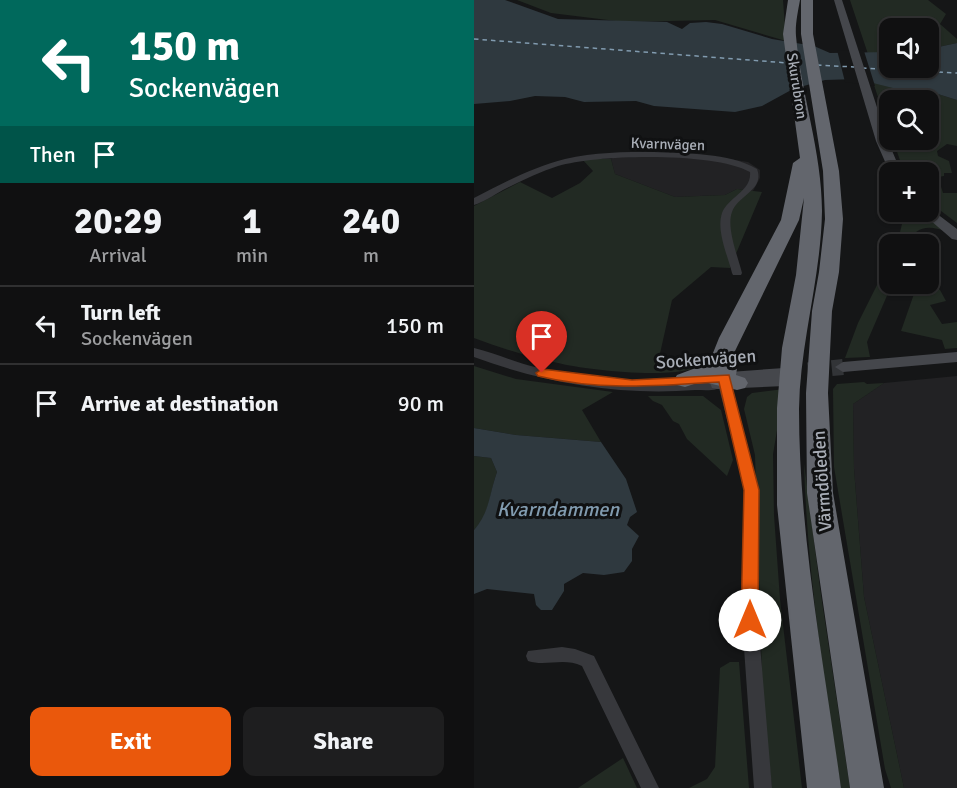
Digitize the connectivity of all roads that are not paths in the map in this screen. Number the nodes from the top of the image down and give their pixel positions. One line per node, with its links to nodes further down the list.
1 (787, 0): 6 (highway)
2 (794, 0): 6 (highway, Skurubron)
3 (807, 0): 7 (highway, Skurubron)
4 (813, 0): 7 (highway)
5 (838, 0): 8 (main road)
6 (789, 33): 9 (highway, Skurubron)
7 (807, 34): 9 (highway, Skurubron)
8 (891, 162)
9 (814, 171): 18 (highway); 21 (highway, Värmdöleden); 25 (highway, Värmdöleden)
10 (474, 202): 13 (street, Kvarnvägen)
11 (939, 220): 12 (main road)
12 (955, 234)
13 (736, 273)
14 (474, 352): 20 (street, Sockenvägen)
15 (957, 357): 16 (main road)
16 (957, 365)
17 (784, 377): 18 (main road, Sockenvägen)
18 (723, 379): 19 (highway); 20 (street, Sockenvägen); 24 (street)
19 (685, 381): 20 (street, Sockenvägen)
20 (632, 384)
21 (832, 577): 26 (highway, Värmdöleden); 27 (highway)
22 (534, 656): 23 (street)
23 (650, 788)
24 (763, 788)
25 (824, 788)
26 (867, 788)
27 (882, 788)

